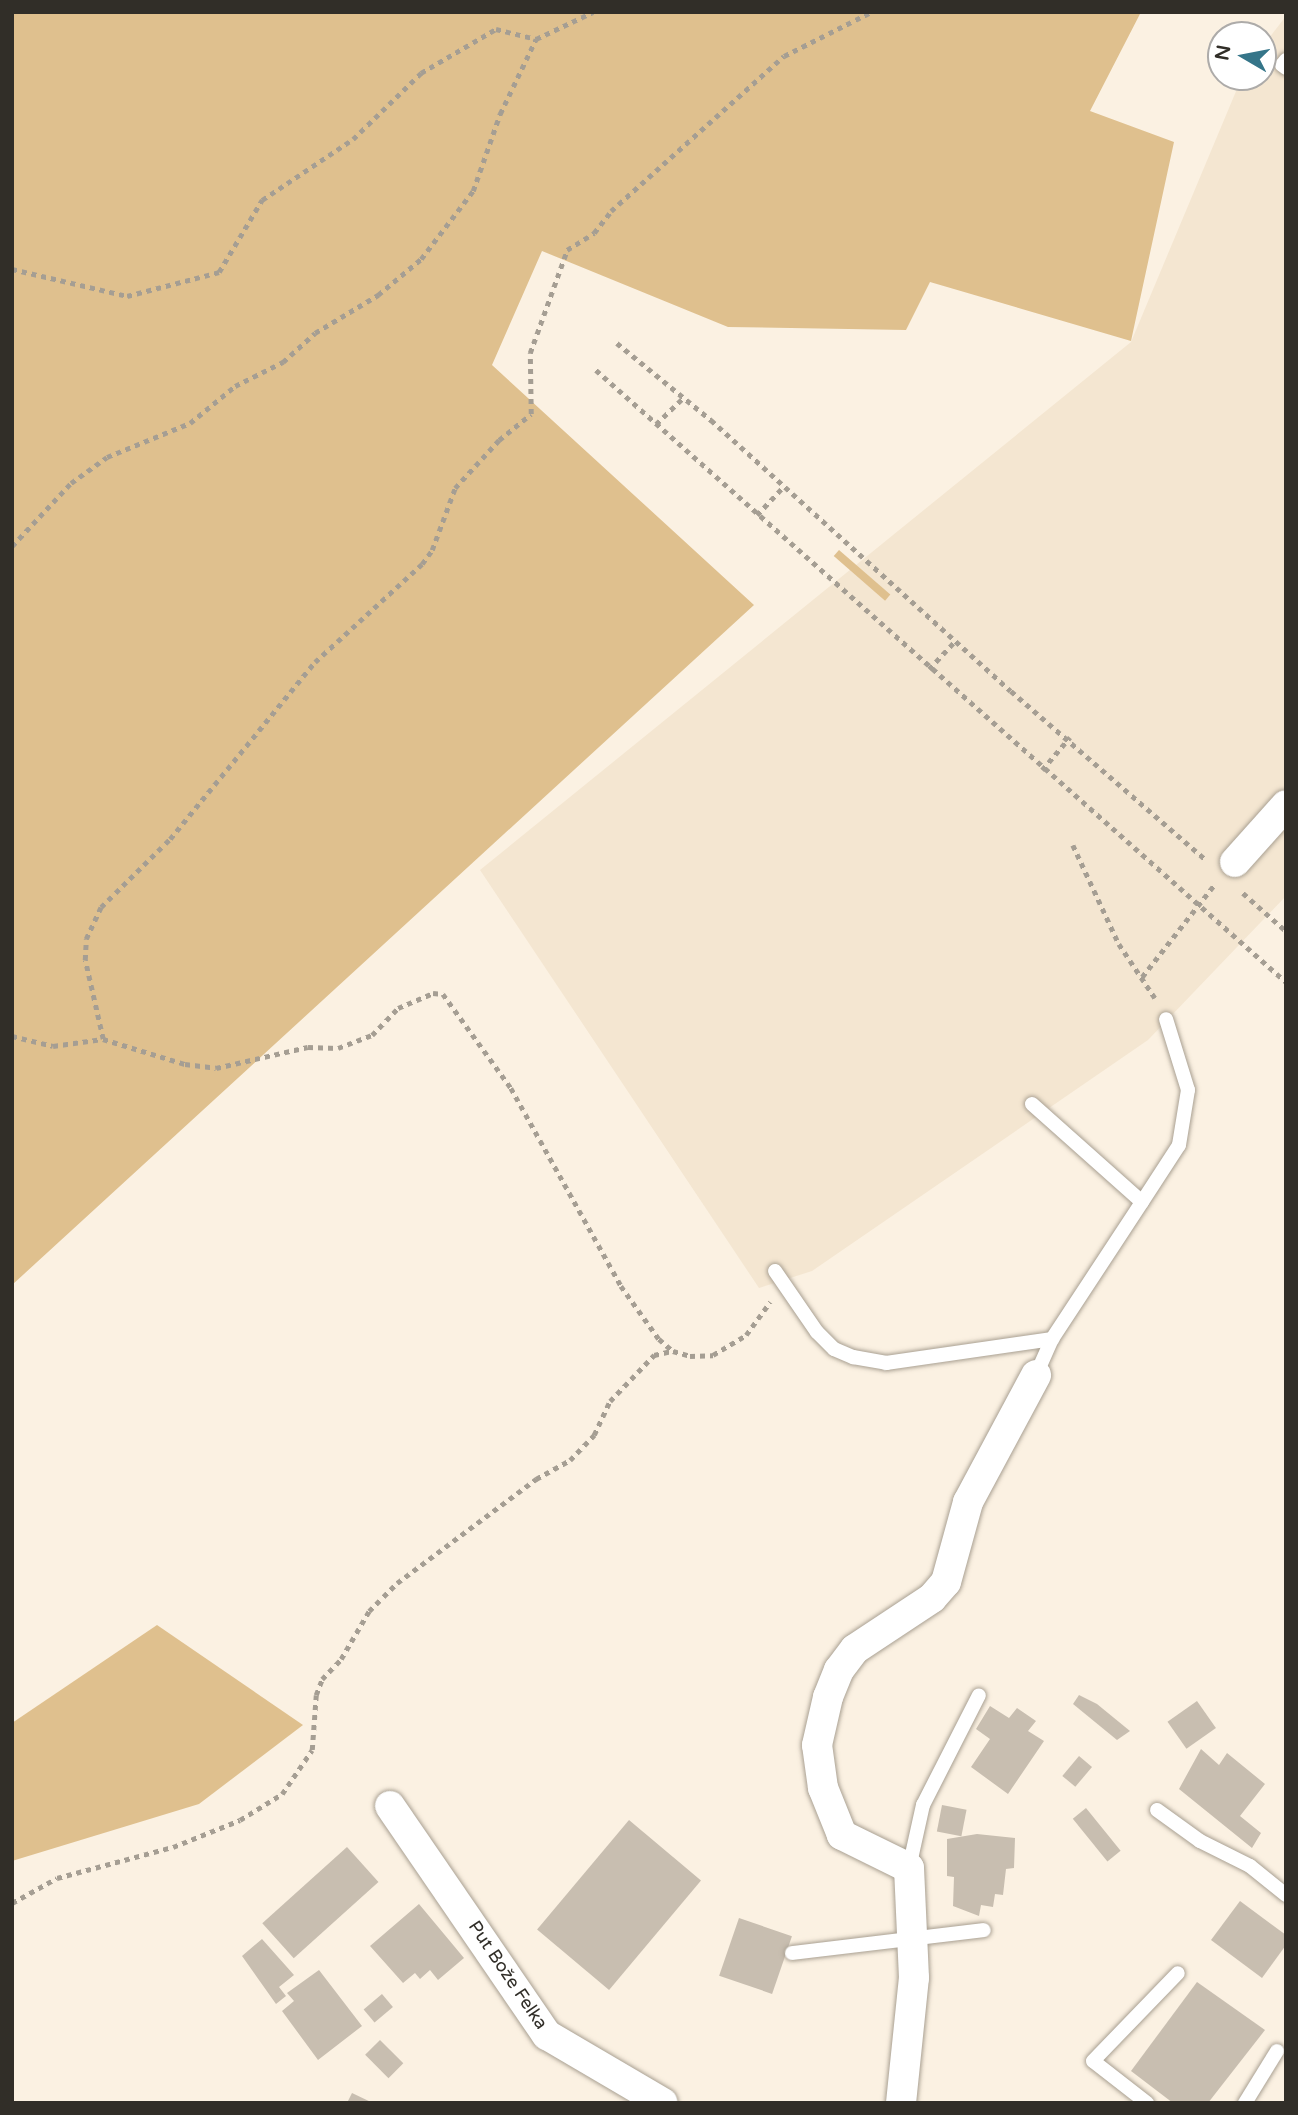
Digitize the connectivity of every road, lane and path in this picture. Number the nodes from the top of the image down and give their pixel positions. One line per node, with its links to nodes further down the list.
1 (593, 12): 3 (path)
2 (871, 12): 28 (path)
3 (536, 39): 6 (path); 13 (path)
4 (1286, 60): 5 (lane)
5 (1286, 68)
6 (12, 269)
7 (617, 343): 9 (path)
8 (596, 370): 10 (path)
9 (683, 398): 10 (path); 11 (path)
10 (656, 424): 12 (path)
11 (783, 487): 12 (path); 14 (path)
12 (757, 515): 15 (path)
13 (12, 546)
14 (955, 641): 15 (path); 16 (path)
15 (929, 669): 17 (path)
16 (1070, 737): 17 (path); 20 (path)
17 (1042, 770): 22 (path)
18 (1286, 805): 20 (street)
19 (1073, 845): 24 (path)
20 (1224, 868): 22 (path)
21 (1244, 894): 23 (path)
22 (1198, 904): 24 (path); 25 (path)
23 (1286, 931)
24 (1142, 977): 26 (path)
25 (1286, 982)
26 (1166, 1019): 30 (lane)
27 (12, 1036): 28 (path)
28 (103, 1040): 33 (path)
29 (1032, 1104): 30 (lane)
30 (1142, 1202): 34 (lane)
31 (775, 1271): 32 (lane)
32 (784, 1285): 34 (lane); 35 (path)
33 (659, 1339): 35 (path); 36 (path)
34 (1052, 1339): 37 (lane)
35 (673, 1351): 36 (path)
36 (654, 1355): 43 (path)
37 (1036, 1375): 41 (street)
38 (979, 1695): 41 (lane)
39 (390, 1806): 49 (street, Put Bože Felka)
40 (1157, 1810): 42 (lane)
41 (909, 1868): 45 (street)
42 (1286, 1895)
43 (12, 1903)
44 (984, 1930): 45 (lane)
45 (912, 1938): 46 (lane); 50 (street)
46 (792, 1953)
47 (1178, 1973): 51 (lane)
48 (1277, 2051): 52 (lane)
49 (663, 2103)
50 (901, 2103)
51 (1147, 2103)
52 (1245, 2103)

